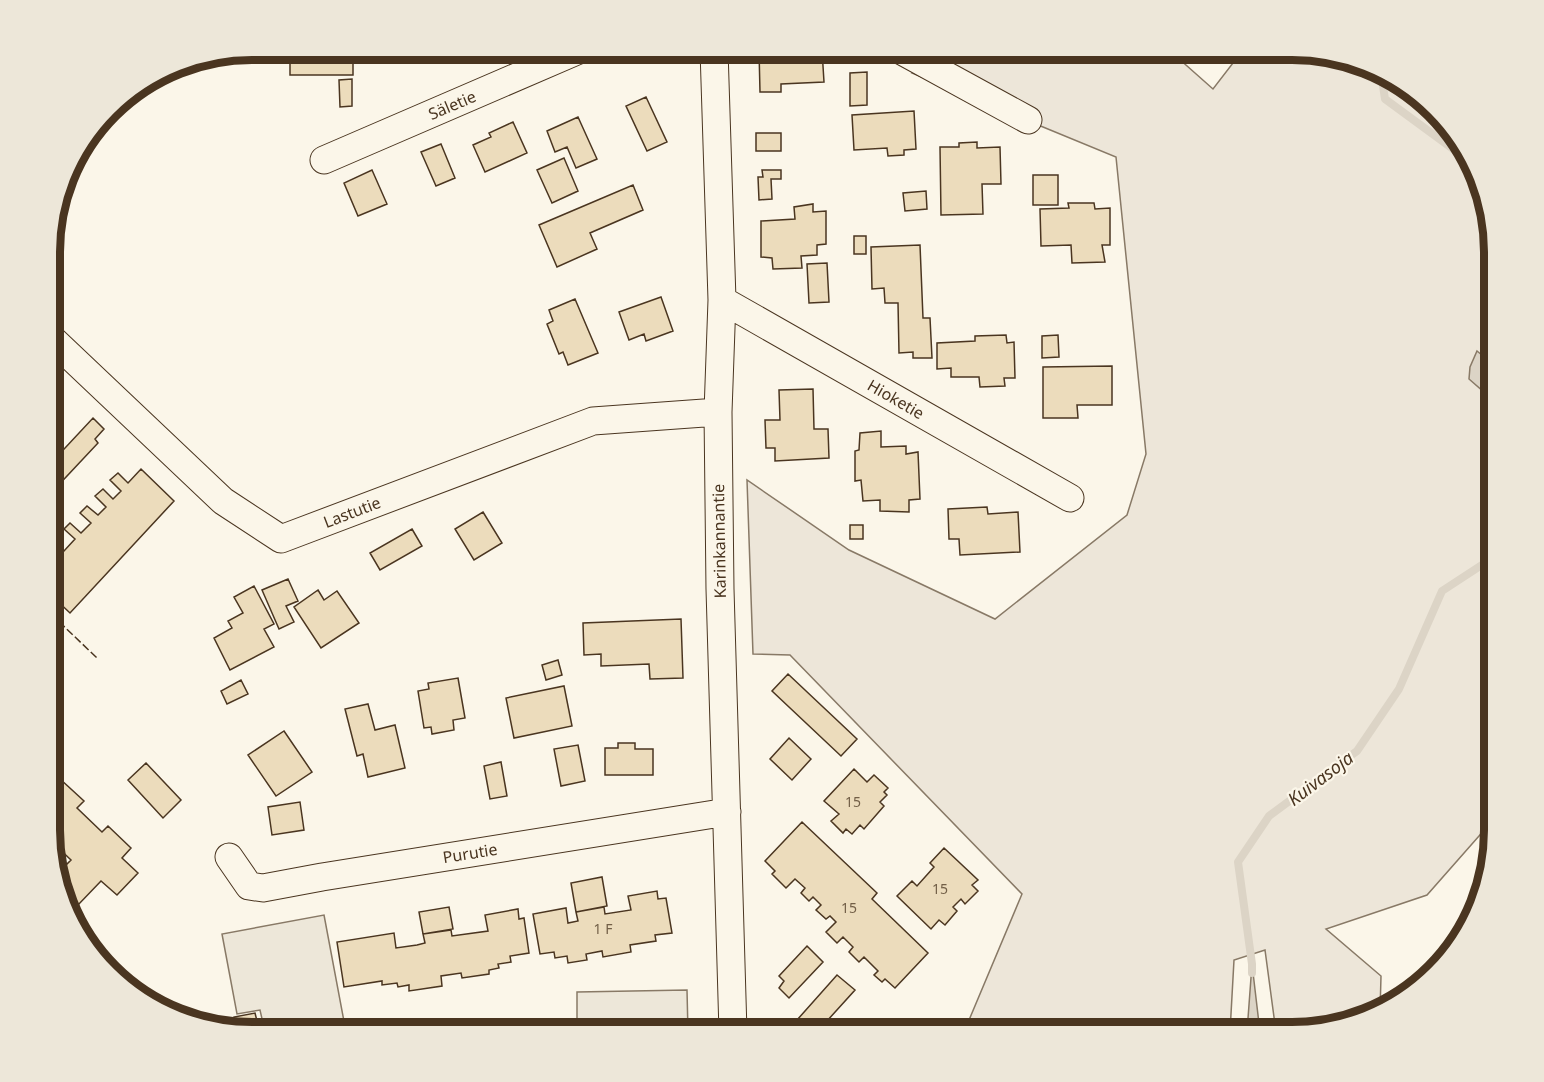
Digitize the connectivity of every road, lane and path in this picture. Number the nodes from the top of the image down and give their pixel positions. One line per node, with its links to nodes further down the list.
1 (556, 60): 5 (street, Säletie)
2 (714, 60): 6 (street, Karinkannantie)
3 (918, 60): 4 (street)
4 (1028, 120)
5 (324, 160)
6 (722, 300): 8 (street, Karinkannantie); 9 (street, Hioketie)
7 (60, 347): 8 (street, Lastutie)
8 (718, 412): 10 (street, Karinkannantie)
9 (1070, 498)
10 (727, 812): 11 (street, Purutie); 12 (street, Karinkannantie)
11 (229, 857)
12 (734, 1022)

